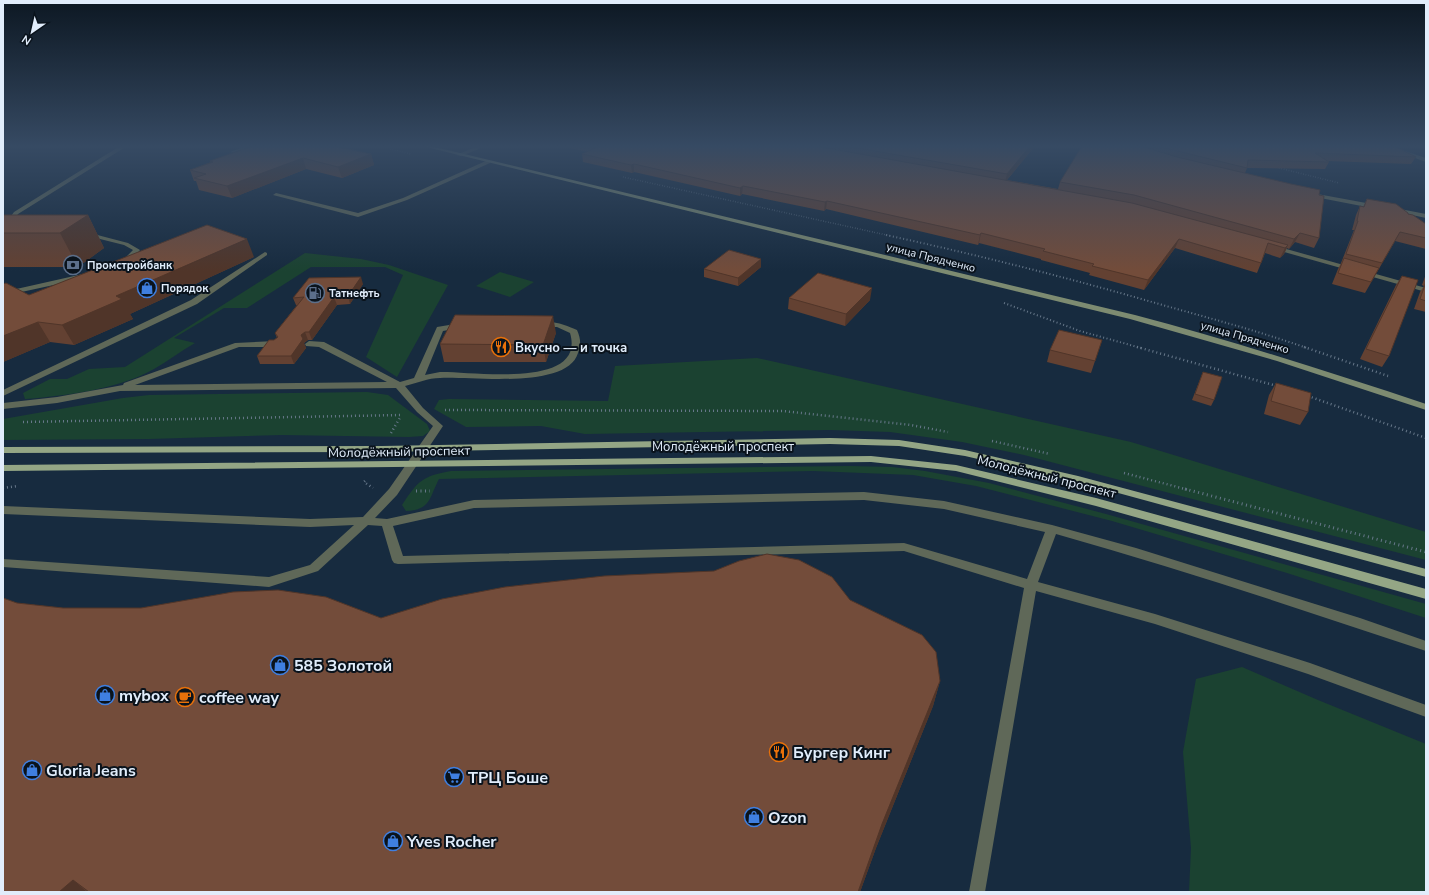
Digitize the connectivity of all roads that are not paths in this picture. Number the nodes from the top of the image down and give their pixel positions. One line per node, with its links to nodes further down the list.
1 (57, 188): 7 (street)
2 (430, 188): 5 (street)
3 (594, 188): 25 (main road, улица Прядченко)
4 (1302, 193): 6 (street)
5 (276, 195)
6 (1426, 216)
7 (3, 232): 8 (street)
8 (11, 232)
9 (86, 234): 12 (street)
10 (1266, 246): 14 (street)
11 (265, 254): 23 (street)
12 (116, 266)
13 (94, 273): 15 (street)
14 (1426, 290)
15 (3, 294)
16 (467, 325): 20 (street)
17 (535, 325): 20 (street)
18 (276, 344): 22 (street)
19 (309, 344): 21 (street)
20 (418, 380): 21 (street)
21 (399, 386): 22 (street); 26 (street)
22 (120, 388): 24 (street)
23 (3, 393)
24 (3, 406)
25 (1426, 407)
26 (424, 447): 27 (main road, Молодёжный проспект); 28 (street); 35 (main road, Молодёжный проспект)
27 (3, 450)
28 (412, 465): 29 (main road, Молодёжный проспект); 31 (street); 37 (main road, Молодёжный проспект)
29 (3, 468)
30 (3, 510): 31 (street)
31 (366, 521): 32 (street); 34 (street)
32 (387, 523): 33 (street); 36 (street)
33 (1052, 529): 36 (street); 38 (street)
34 (3, 563)
35 (1426, 573)
36 (1031, 585): 39 (street); 40 (street)
37 (1426, 594)
38 (1426, 646)
39 (1426, 712)
40 (977, 892)

